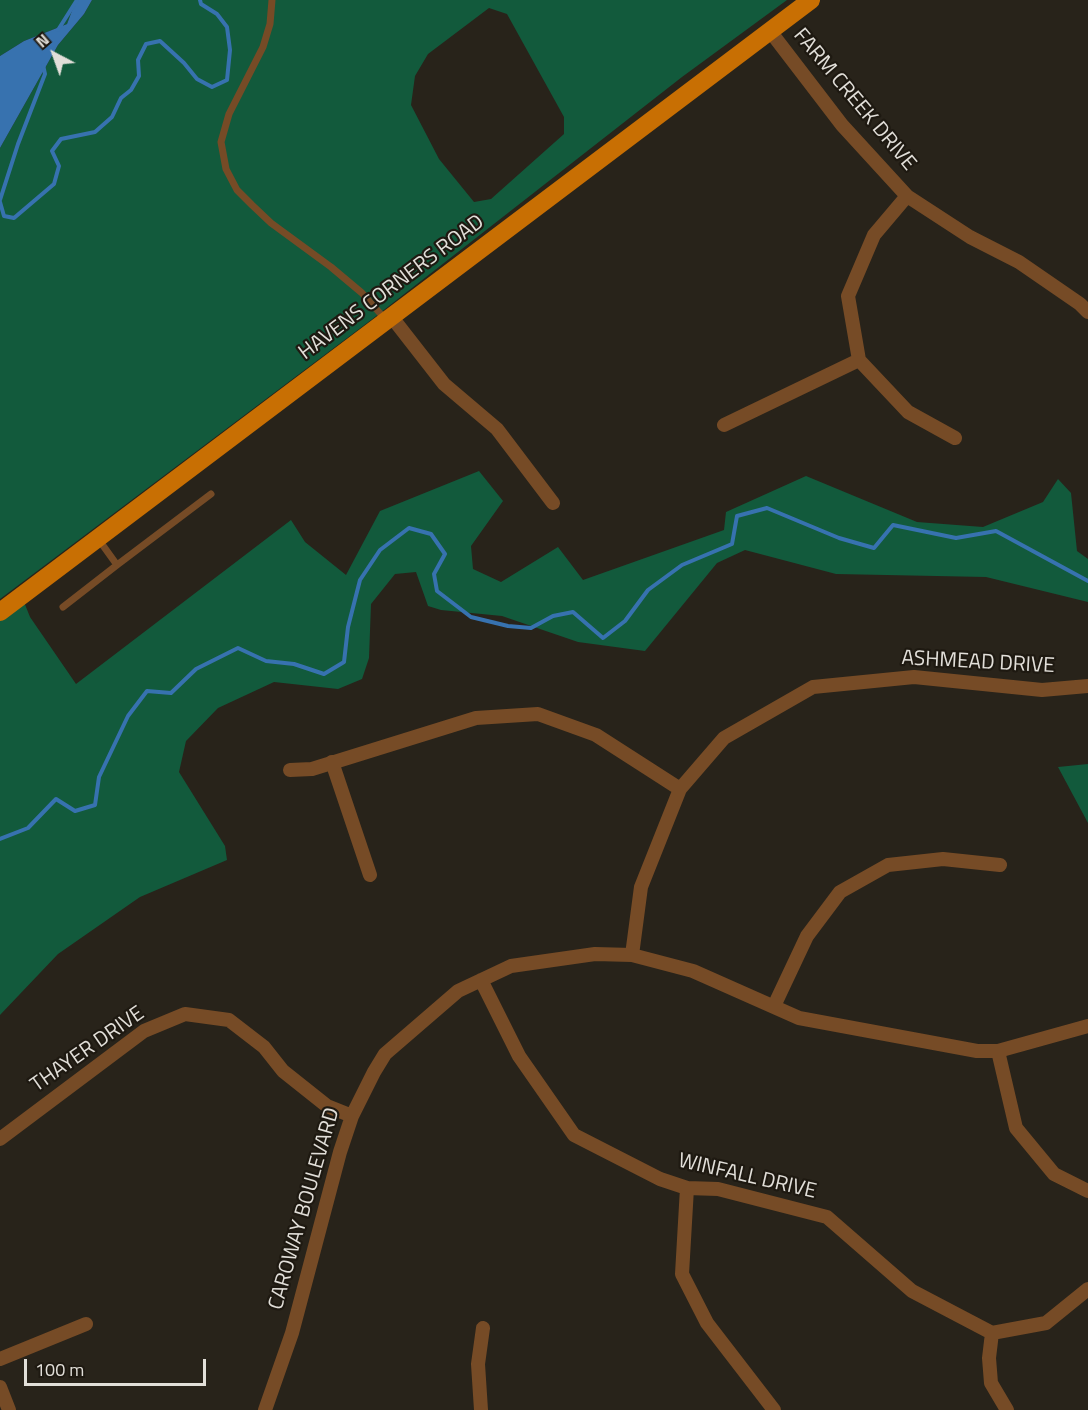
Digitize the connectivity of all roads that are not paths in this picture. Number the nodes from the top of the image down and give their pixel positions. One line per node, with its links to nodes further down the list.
1 (272, 0): 6 (lane)
2 (811, 0): 3 (main road, HAVENS CORNERS ROAD)
3 (770, 31): 4 (street, FARM CREEK DRIVE); 6 (main road, HAVENS CORNERS ROAD)
4 (907, 196): 5 (street, FARM CREEK DRIVE); 7 (street)
5 (1088, 312)
6 (389, 318): 11 (street); 12 (main road, HAVENS CORNERS ROAD)
7 (859, 360): 8 (street); 9 (street)
8 (724, 425)
9 (955, 438)
10 (212, 494): 13 (lane)
11 (553, 503)
12 (97, 538): 13 (lane); 15 (main road, HAVENS CORNERS ROAD)
13 (117, 565): 14 (lane)
14 (63, 607)
15 (0, 612)
16 (1088, 686): 19 (street, ASHMEAD DRIVE)
17 (332, 762): 18 (street); 19 (street); 21 (street)
18 (290, 770)
19 (680, 789): 22 (street, ASHMEAD DRIVE)
20 (1000, 865): 24 (street)
21 (370, 875)
22 (632, 955): 23 (street, CAROWAY BOULEVARD); 24 (street, CAROWAY BOULEVARD)
23 (482, 980): 27 (street, CAROWAY BOULEVARD); 29 (street, WINFALL DRIVE)
24 (774, 1006): 26 (street, CAROWAY BOULEVARD)
25 (1088, 1026): 26 (street, CAROWAY BOULEVARD)
26 (998, 1051): 30 (street)
27 (352, 1116): 28 (street, THAYER DRIVE); 38 (street, CAROWAY BOULEVARD)
28 (0, 1139)
29 (687, 1188): 34 (street, WINFALL DRIVE); 40 (street)
30 (1088, 1191)
31 (1088, 1288): 34 (street)
32 (86, 1324): 35 (street)
33 (483, 1328): 39 (street)
34 (992, 1333): 41 (street)
35 (0, 1359)
36 (0, 1387): 37 (street)
37 (9, 1410)
38 (265, 1410)
39 (481, 1410)
40 (774, 1410)
41 (1007, 1410)

